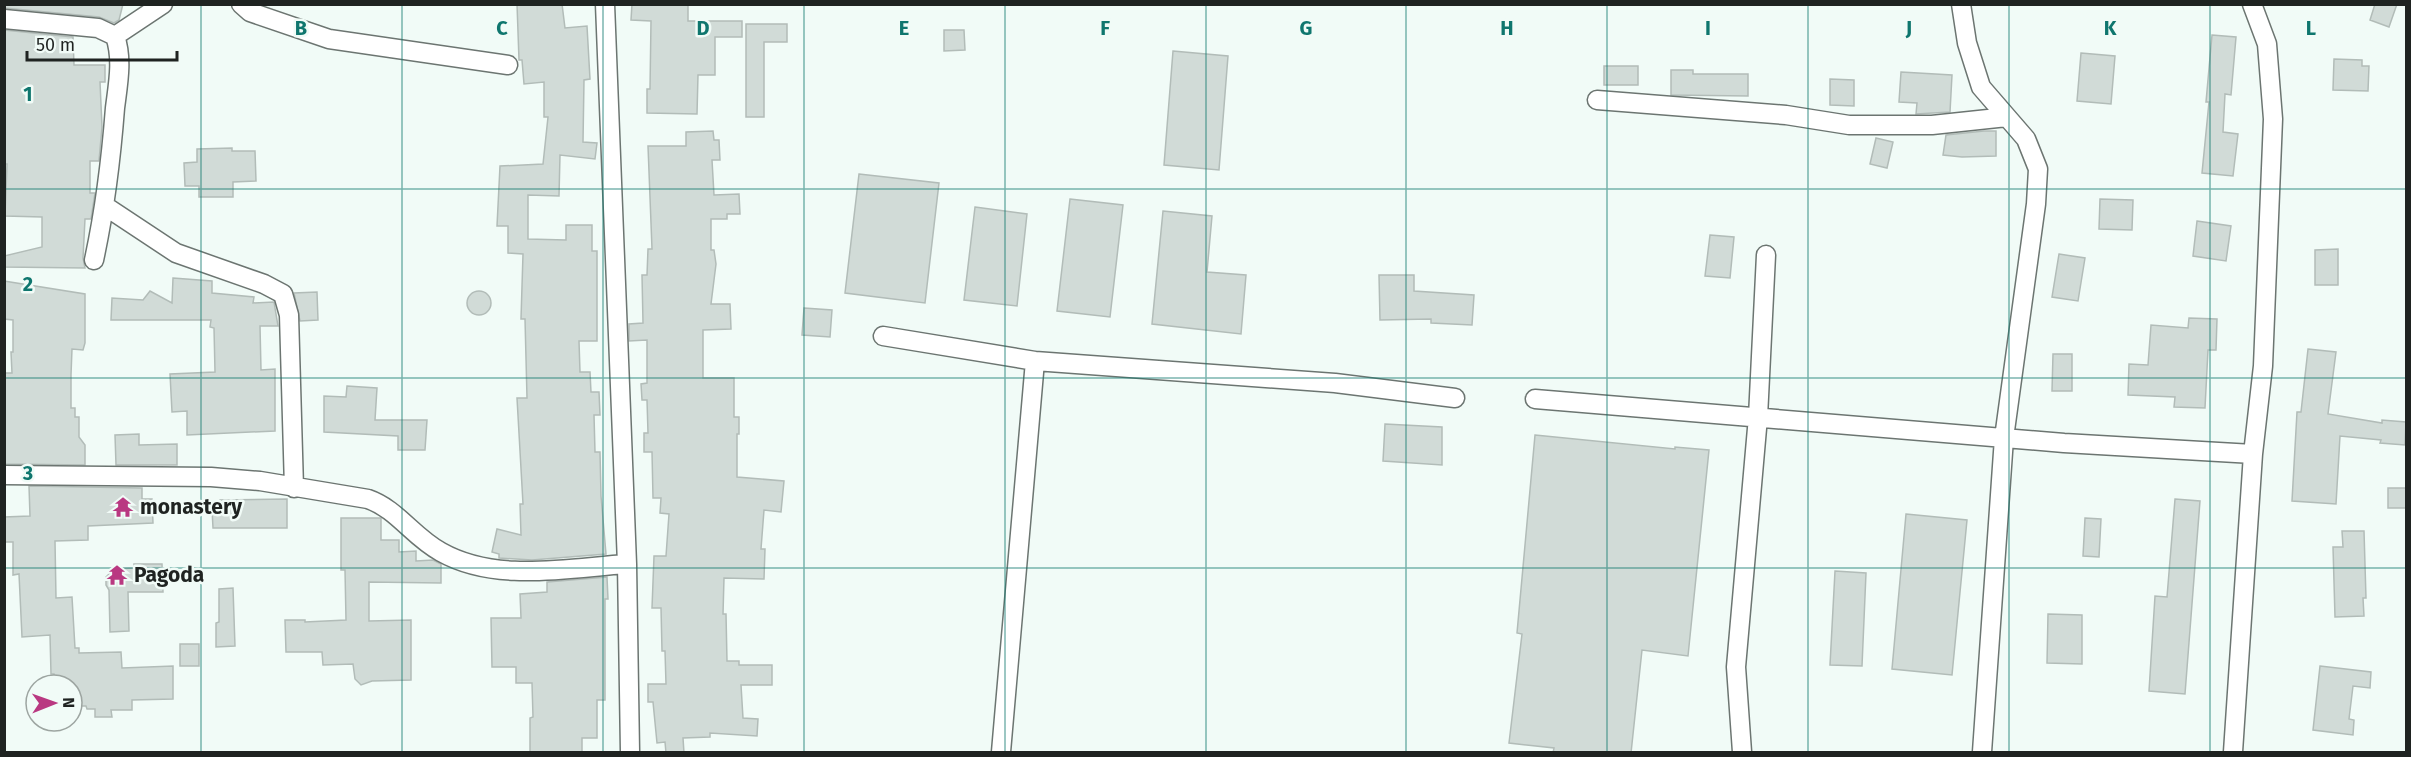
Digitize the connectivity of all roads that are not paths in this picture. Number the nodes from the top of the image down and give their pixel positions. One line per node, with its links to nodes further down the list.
1 (163, 4): 7 (street)
2 (241, 4): 8 (street)
3 (606, 4): 23 (street)
4 (1961, 4): 10 (street)
5 (2252, 4): 20 (street)
6 (4, 19): 7 (street)
7 (115, 36): 11 (street)
8 (508, 65)
9 (1597, 100): 10 (street)
10 (2007, 117): 19 (street)
11 (105, 206): 13 (street); 22 (street)
12 (1766, 255): 18 (street)
13 (94, 260)
14 (883, 336): 15 (street)
15 (1035, 362): 16 (street); 25 (street)
16 (1455, 398)
17 (1535, 399): 18 (street)
18 (1758, 417): 19 (street); 26 (street)
19 (2004, 438): 20 (street); 27 (street)
20 (2253, 454): 28 (street)
21 (4, 475): 22 (street)
22 (294, 488): 23 (street)
23 (627, 564): 24 (street)
24 (630, 753)
25 (1001, 753)
26 (1742, 753)
27 (1982, 753)
28 (2233, 753)

